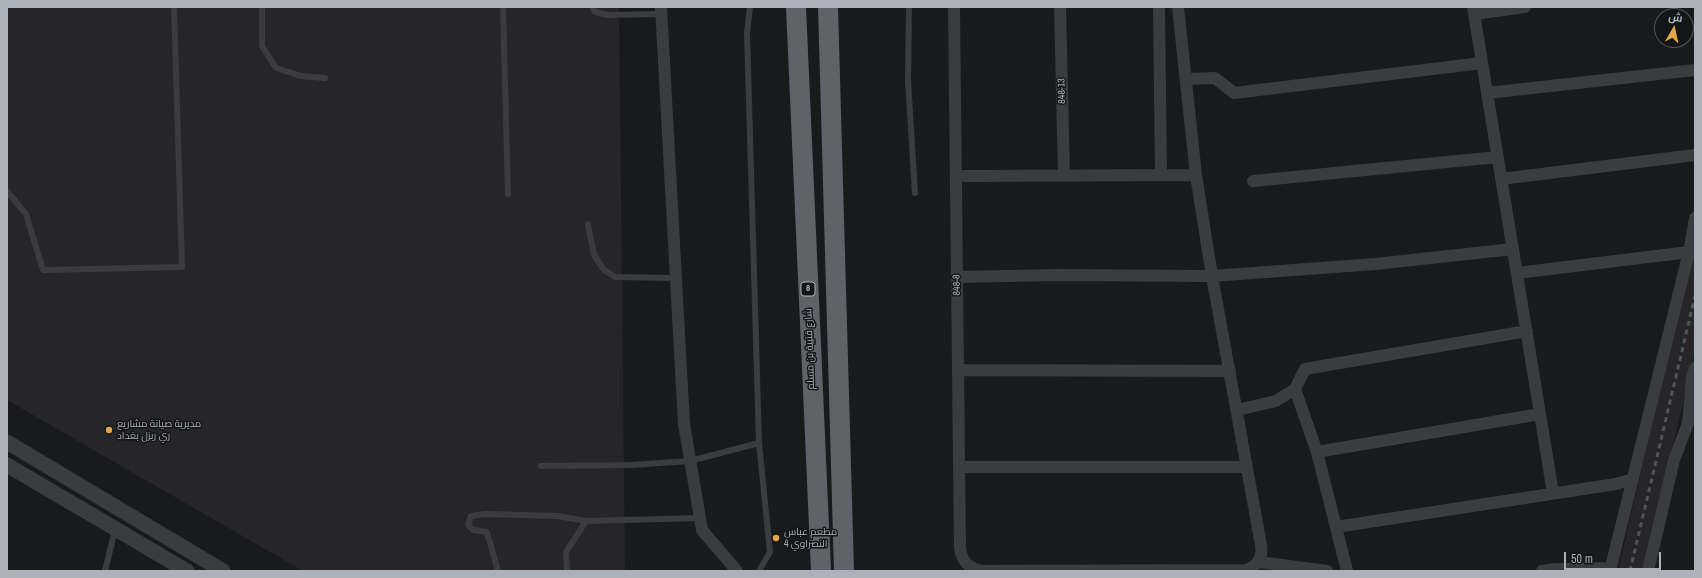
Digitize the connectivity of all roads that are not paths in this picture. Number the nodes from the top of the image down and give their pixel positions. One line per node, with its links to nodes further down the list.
1 (174, 7): 29 (lane)
2 (262, 7): 18 (lane)
3 (503, 7): 31 (lane)
4 (593, 7): 14 (lane)
5 (750, 7): 49 (lane)
6 (796, 7): 71 (highway, شارع قتيبة بن مسلم / 8)
7 (828, 7): 72 (highway)
8 (909, 7): 30 (lane)
9 (954, 7): 25 (street, 848-8)
10 (1060, 7): 26 (street, 848-13)
11 (1159, 7): 23 (street)
12 (1178, 7): 19 (street)
13 (1524, 7): 15 (street)
14 (661, 10): 39 (street)
15 (1473, 11): 16 (street)
16 (1482, 63): 19 (street); 20 (street)
17 (1695, 70): 20 (street)
18 (325, 78)
19 (1186, 79): 24 (street)
20 (1487, 93): 22 (street)
21 (1695, 155): 27 (street)
22 (1498, 157): 27 (street); 28 (street)
23 (1161, 175): 24 (street); 26 (street)
24 (1196, 175): 37 (street)
25 (956, 176): 26 (street); 38 (street, 848-8)
26 (1064, 176)
27 (1501, 179): 34 (street)
28 (1253, 181)
29 (7, 191)
30 (915, 193)
31 (508, 194)
32 (1695, 218): 35 (street)
33 (588, 224): 39 (lane)
34 (1513, 248): 36 (street); 37 (street)
35 (1689, 252): 36 (street); 56 (street)
36 (1517, 273): 40 (street)
37 (1212, 276): 38 (street); 43 (street)
38 (957, 277): 42 (street, 848-8)
39 (676, 278): 51 (street)
40 (1526, 331): 44 (street); 46 (street)
41 (1695, 368): 47 (street)
42 (958, 370): 43 (street); 54 (street, 848-8)
43 (1230, 371): 45 (street)
44 (1295, 389): 45 (street); 50 (street)
45 (1237, 410): 55 (street)
46 (1540, 414): 50 (street); 57 (street)
47 (1691, 423): 76 (street)
48 (7, 442): 66 (street)
49 (759, 443): 51 (lane); 70 (lane)
50 (1317, 452): 60 (street)
51 (690, 461): 53 (lane); 58 (street)
52 (7, 465): 61 (street)
53 (541, 466)
54 (960, 467): 55 (street); 62 (street, 848-8)
55 (1248, 467): 62 (street)
56 (1633, 479): 57 (street); 63 (street)
57 (1553, 493): 60 (street)
58 (700, 518): 59 (lane); 69 (street)
59 (586, 521): 67 (lane); 68 (lane)
60 (1336, 527): 74 (street)
61 (115, 528): 64 (lane); 65 (street)
62 (1258, 562): 73 (street)
63 (1611, 569): 75 (street)
64 (105, 571)
65 (187, 571)
66 (223, 571)
67 (498, 571)
68 (567, 571)
69 (737, 571)
70 (759, 571)
71 (821, 571)
72 (844, 571)
73 (1327, 571)
74 (1347, 571)
75 (1542, 571)
76 (1648, 571)

